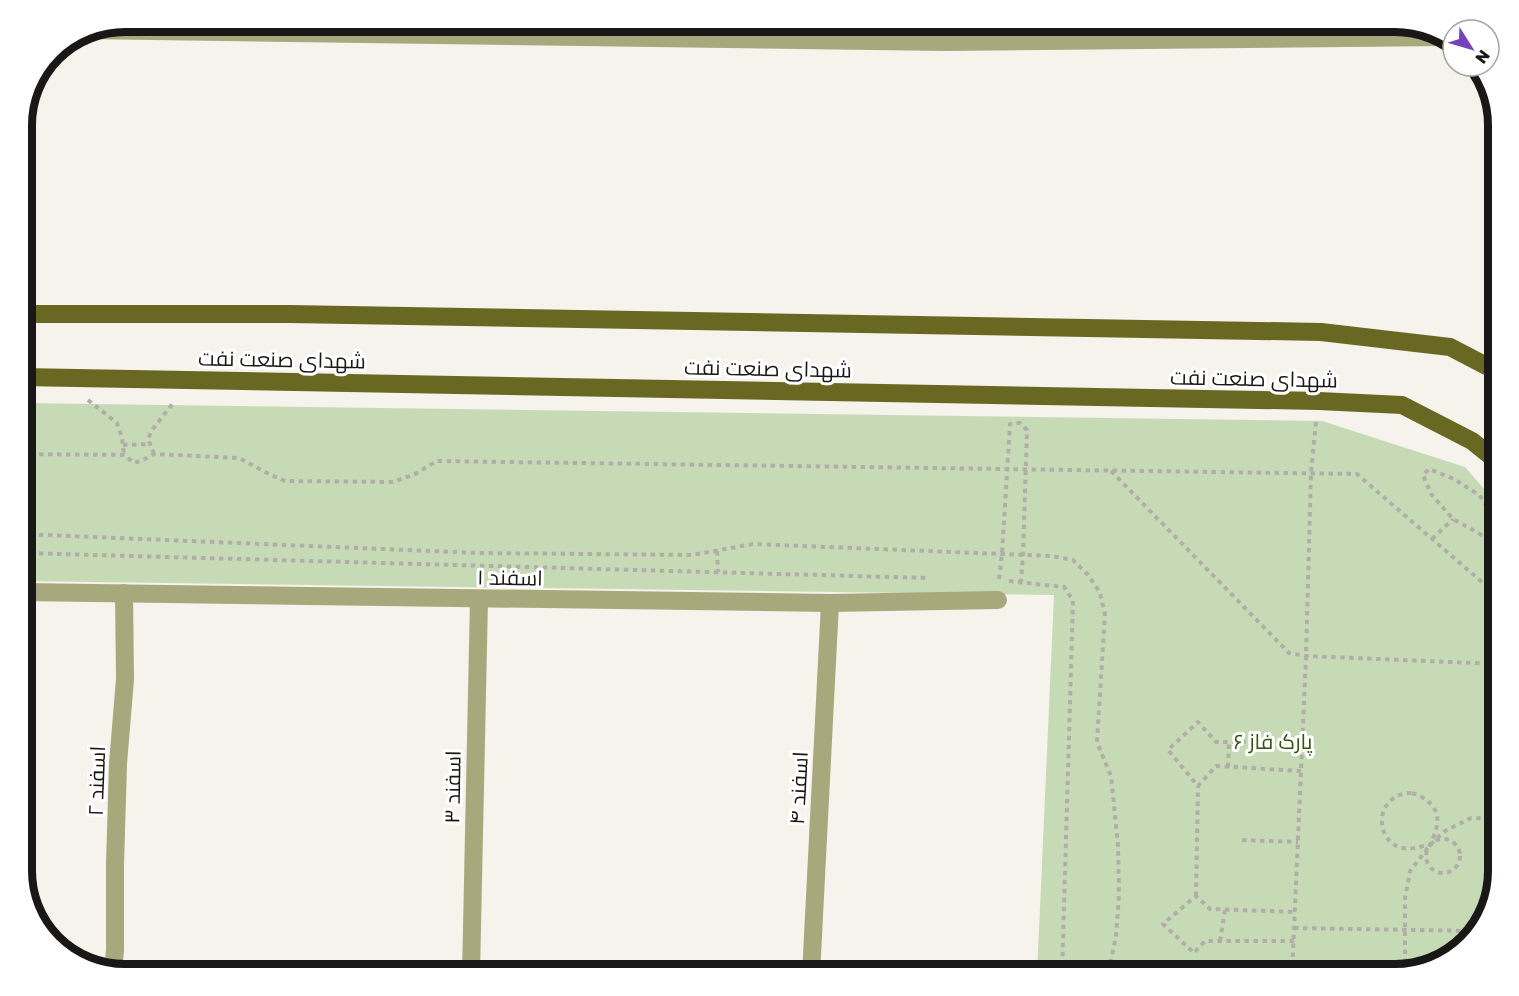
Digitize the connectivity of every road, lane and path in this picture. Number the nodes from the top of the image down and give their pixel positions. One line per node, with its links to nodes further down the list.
1 (227, 32): 2 (street)
2 (1427, 37)
3 (32, 314): 4 (main road, شهدای صنعت نفت)
4 (1488, 367)
5 (32, 377): 6 (main road, شهدای صنعت نفت)
6 (60, 377): 7 (main road, شهدای صنعت نفت); 10 (path)
7 (191, 380): 8 (main road, شهدای صنعت نفت); 9 (path)
8 (1319, 401): 13 (main road, شهدای صنعت نفت); 18 (path)
9 (150, 444): 10 (path); 12 (path)
10 (123, 445): 14 (path)
11 (32, 454): 14 (path)
12 (154, 454): 14 (path); 15 (path)
13 (1488, 454)
14 (124, 455)
15 (1007, 469): 16 (path); 16 (path); 27 (path)
16 (1025, 469): 17 (path); 27 (path)
17 (1110, 470): 18 (path); 34 (path)
18 (1311, 473): 22 (path); 34 (path)
19 (1488, 507): 20 (path)
20 (1453, 519): 21 (path); 22 (path)
21 (1488, 538)
22 (1432, 539): 28 (path)
23 (717, 551): 25 (path)
24 (32, 553): 25 (path)
25 (718, 572): 26 (path)
26 (929, 578)
27 (1021, 582): 56 (path)
28 (1488, 587)
29 (32, 592): 30 (street, اسفند ۱)
30 (124, 593): 31 (street, اسفند ۱); 53 (street, اسفند ۲)
31 (479, 599): 33 (street, اسفند ۱); 54 (street, اسفند ۳)
32 (998, 600): 33 (street, اسفند ۱)
33 (830, 603): 55 (street, اسفند ۴)
34 (1306, 656): 35 (path); 37 (path)
35 (1488, 664)
36 (1229, 742): 37 (path); 38 (path); 40 (path)
37 (1302, 742): 39 (path)
38 (1228, 766): 39 (path); 40 (path)
39 (1301, 771): 43 (path)
40 (1198, 786): 45 (path)
41 (1488, 819): 44 (path)
42 (1242, 840): 43 (path)
43 (1298, 842): 47 (path)
44 (1431, 844): 44 (path); 44 (path); 49 (path)
45 (1196, 896): 46 (path); 51 (path)
46 (1225, 910): 47 (path); 51 (path)
47 (1295, 912): 48 (path)
48 (1294, 928): 49 (path); 52 (path)
49 (1405, 930): 50 (path); 58 (path)
50 (1465, 932)
51 (1220, 941): 52 (path)
52 (1294, 941): 57 (path)
53 (114, 964)
54 (471, 964)
55 (812, 964)
56 (1062, 964)
57 (1293, 964)
58 (1405, 964)

